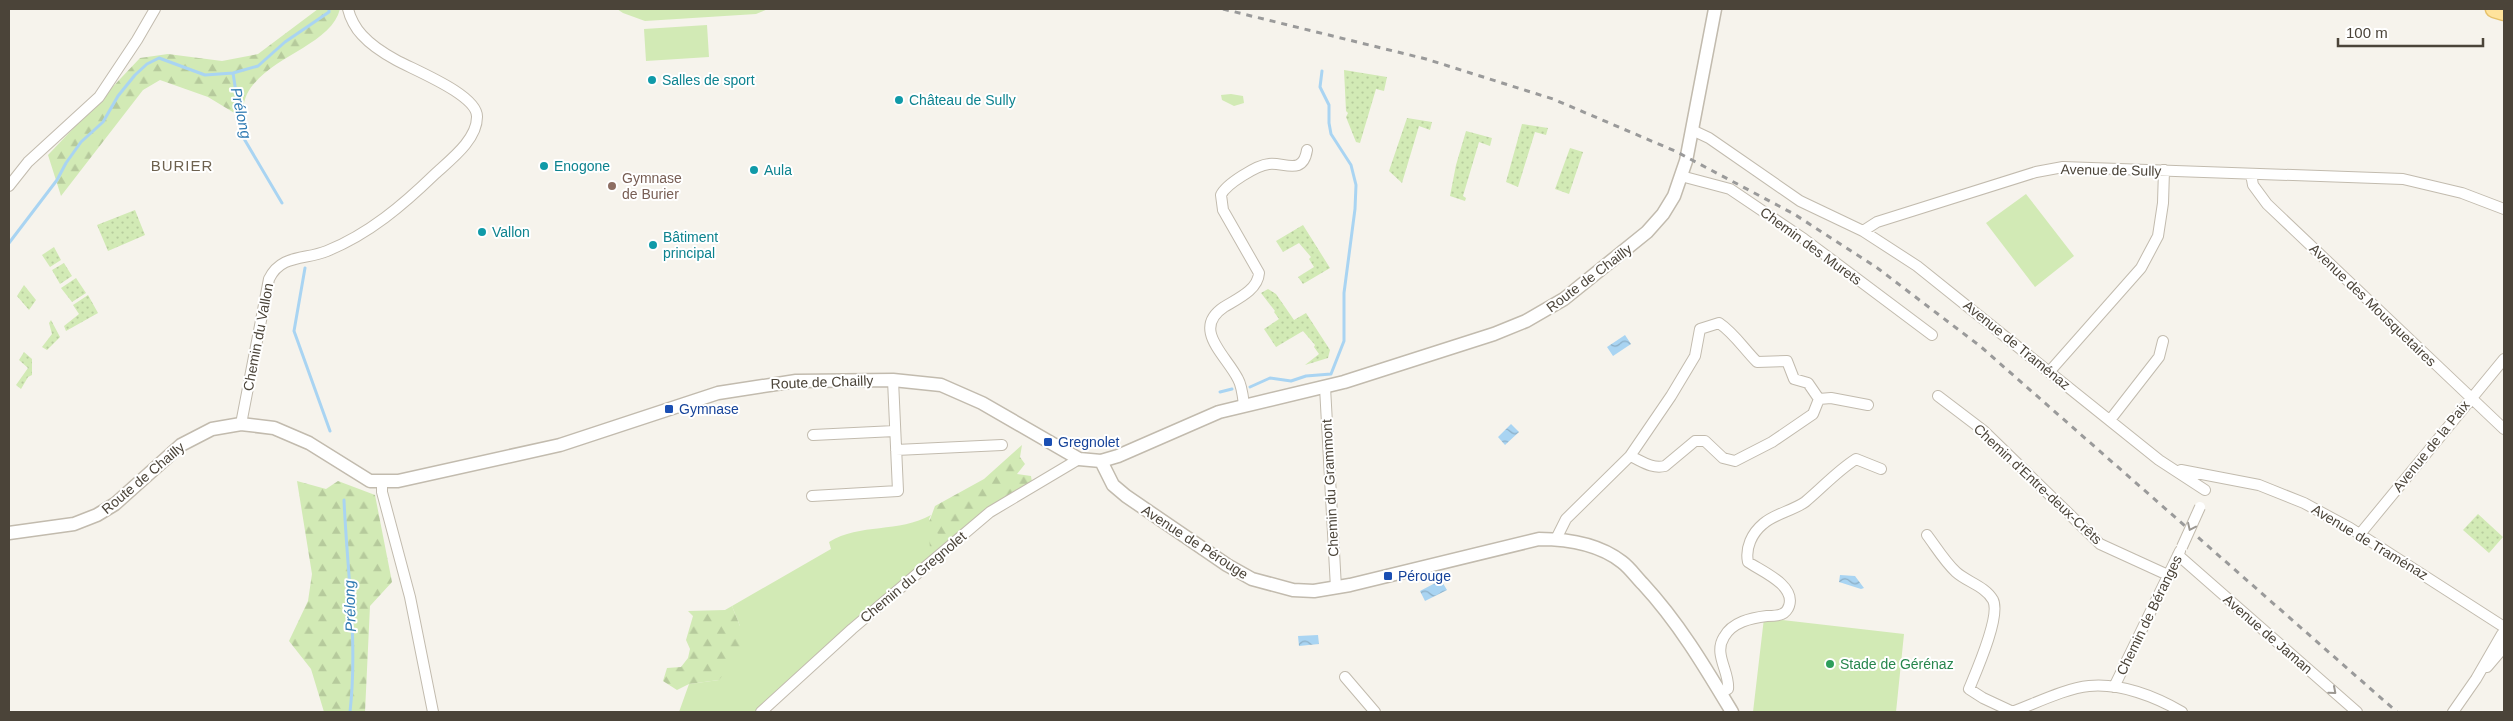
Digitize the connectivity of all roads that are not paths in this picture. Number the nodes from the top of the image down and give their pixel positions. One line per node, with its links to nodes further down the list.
1 (155, 9): 11 (street)
2 (348, 9): 26 (street, Chemin du Vallon)
3 (1715, 9): 6 (street, Route de Chailly)
4 (2494, 9): 5 (main road)
5 (2504, 12)
6 (1692, 130): 10 (street, Route de Chailly); 13 (street)
7 (1307, 150): 23 (street)
8 (2164, 170): 9 (street, Avenue de Sully); 13 (street, Avenue de Sully); 17 (street)
9 (2251, 174): 12 (street, Avenue de Sully); 21 (street, Avenue des Mousquetaires)
10 (1681, 176): 14 (street, Chemin des Murets); 19 (street, Route de Chailly)
11 (9, 186)
12 (2504, 209)
13 (1862, 231): 17 (street, Avenue de Traménaz)
14 (1932, 335)
15 (2163, 341): 25 (street)
16 (2504, 359): 21 (street, Avenue de la Paix)
17 (2050, 371): 25 (street, Avenue de Traménaz)
18 (893, 380): 28 (street); 33 (street, Route de Chailly); 38 (street, Route de Chailly)
19 (1325, 387): 23 (street, Route de Chailly); 47 (street, Chemin du Grammont)
20 (1938, 396): 46 (street, Chemin d'Entre-deux-Crêts)
21 (2472, 397): 27 (street, Avenue des Mousquetaires); 42 (street, Avenue de la Paix)
22 (1819, 398): 24 (street); 32 (street); 32 (street)
23 (1244, 405): 34 (street, Route de Chailly)
24 (1868, 405)
25 (2110, 420): 35 (street, Avenue de Traménaz)
26 (241, 424): 38 (street, Route de Chailly); 41 (street, Route de Chailly)
27 (2504, 429)
28 (895, 431): 29 (street); 31 (street)
29 (813, 435)
30 (1002, 445): 31 (street)
31 (896, 450): 40 (street)
32 (1630, 456): 44 (street)
33 (1079, 459): 34 (street, Route de Chailly); 55 (street, Chemin du Gregnolet)
34 (1100, 461): 47 (street, Avenue de Pérouge)
35 (2167, 464): 37 (street, Avenue de Traménaz); 39 (street, Avenue de Traménaz)
36 (1881, 469): 53 (street)
37 (2219, 478): 39 (street); 42 (street, Avenue de Traménaz)
38 (382, 482): 54 (street)
39 (2205, 490): 45 (street, Chemin de Béranges, one-way to 45, bridge)
40 (812, 496)
41 (9, 533)
42 (2360, 534): 48 (street, Avenue de Traménaz)
43 (1927, 535): 58 (street)
44 (1556, 539): 47 (street, Avenue de Pérouge); 53 (street, Avenue de Pérouge)
45 (2180, 551): 46 (street, Chemin de Béranges); 60 (street, Avenue de Jaman, one-way to 60)
46 (2170, 576): 52 (street, Chemin de Béranges)
47 (1336, 588)
48 (2504, 632): 51 (street)
49 (2504, 648): 51 (street)
50 (1345, 678): 56 (street)
51 (2476, 679): 61 (street)
52 (2114, 687): 58 (street, Chemin de Béranges); 59 (street)
53 (1721, 693): 57 (street, Avenue de Pérouge)
54 (433, 712)
55 (761, 712)
56 (1375, 712)
57 (1732, 712)
58 (2012, 712)
59 (2182, 712)
60 (2357, 712)
61 (2453, 712)

